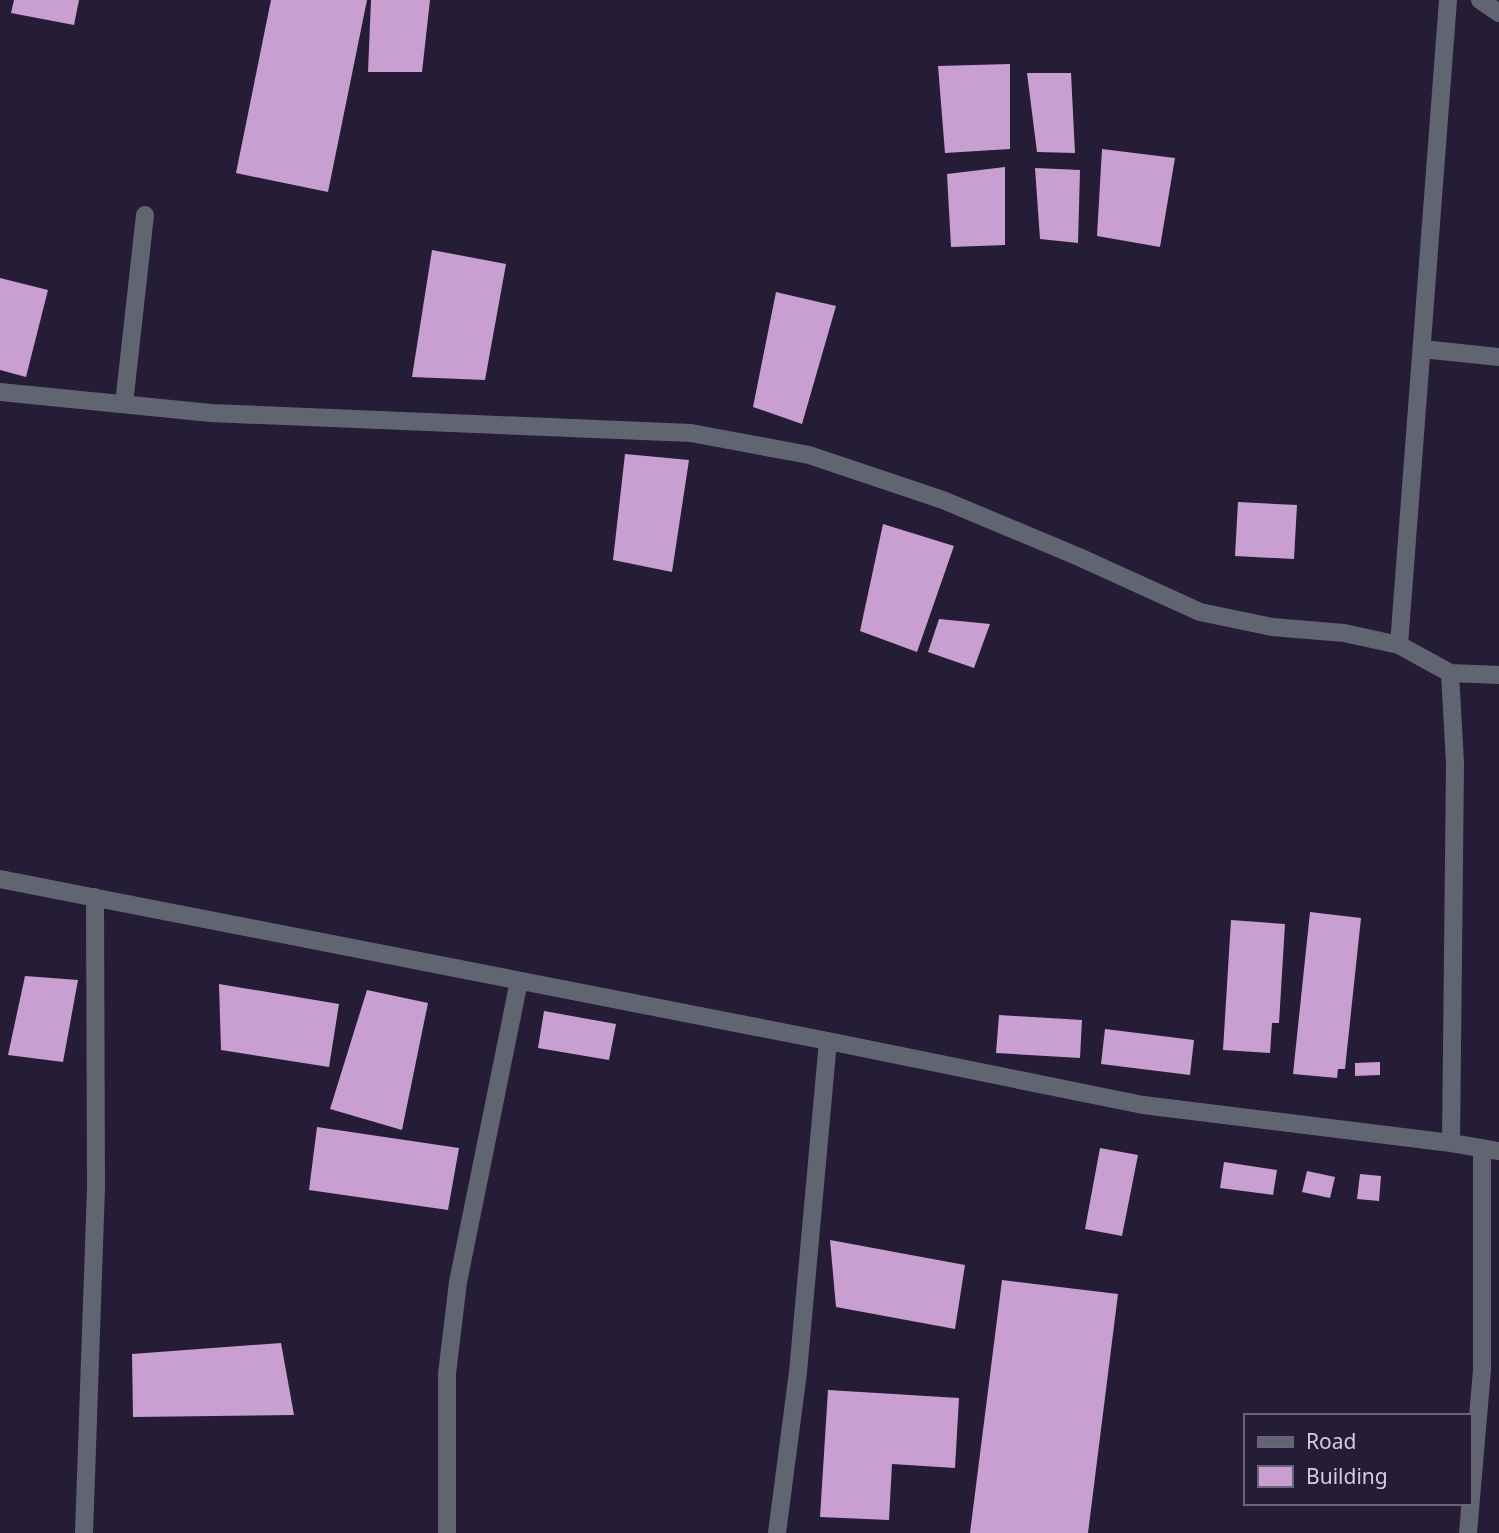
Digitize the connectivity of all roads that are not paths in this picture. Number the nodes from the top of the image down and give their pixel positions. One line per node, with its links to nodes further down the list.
1 (1448, 0): 5 (street)
2 (1480, 0): 3 (street)
3 (1499, 13)
4 (145, 215): 8 (street)
5 (1422, 349): 6 (street); 9 (street)
6 (1499, 357)
7 (0, 392): 8 (street)
8 (124, 404): 9 (street)
9 (1399, 645): 10 (street)
10 (1450, 673): 11 (street); 16 (street)
11 (1499, 675)
12 (0, 880): 13 (street)
13 (95, 897): 14 (street); 20 (street)
14 (519, 981): 15 (street); 21 (street)
15 (828, 1041): 16 (street); 22 (street)
16 (1451, 1143): 17 (street)
17 (1490, 1149): 18 (street)
18 (1471, 1498)
19 (1470, 1505): 23 (street)
20 (84, 1533)
21 (447, 1533)
22 (777, 1533)
23 (1468, 1533)

